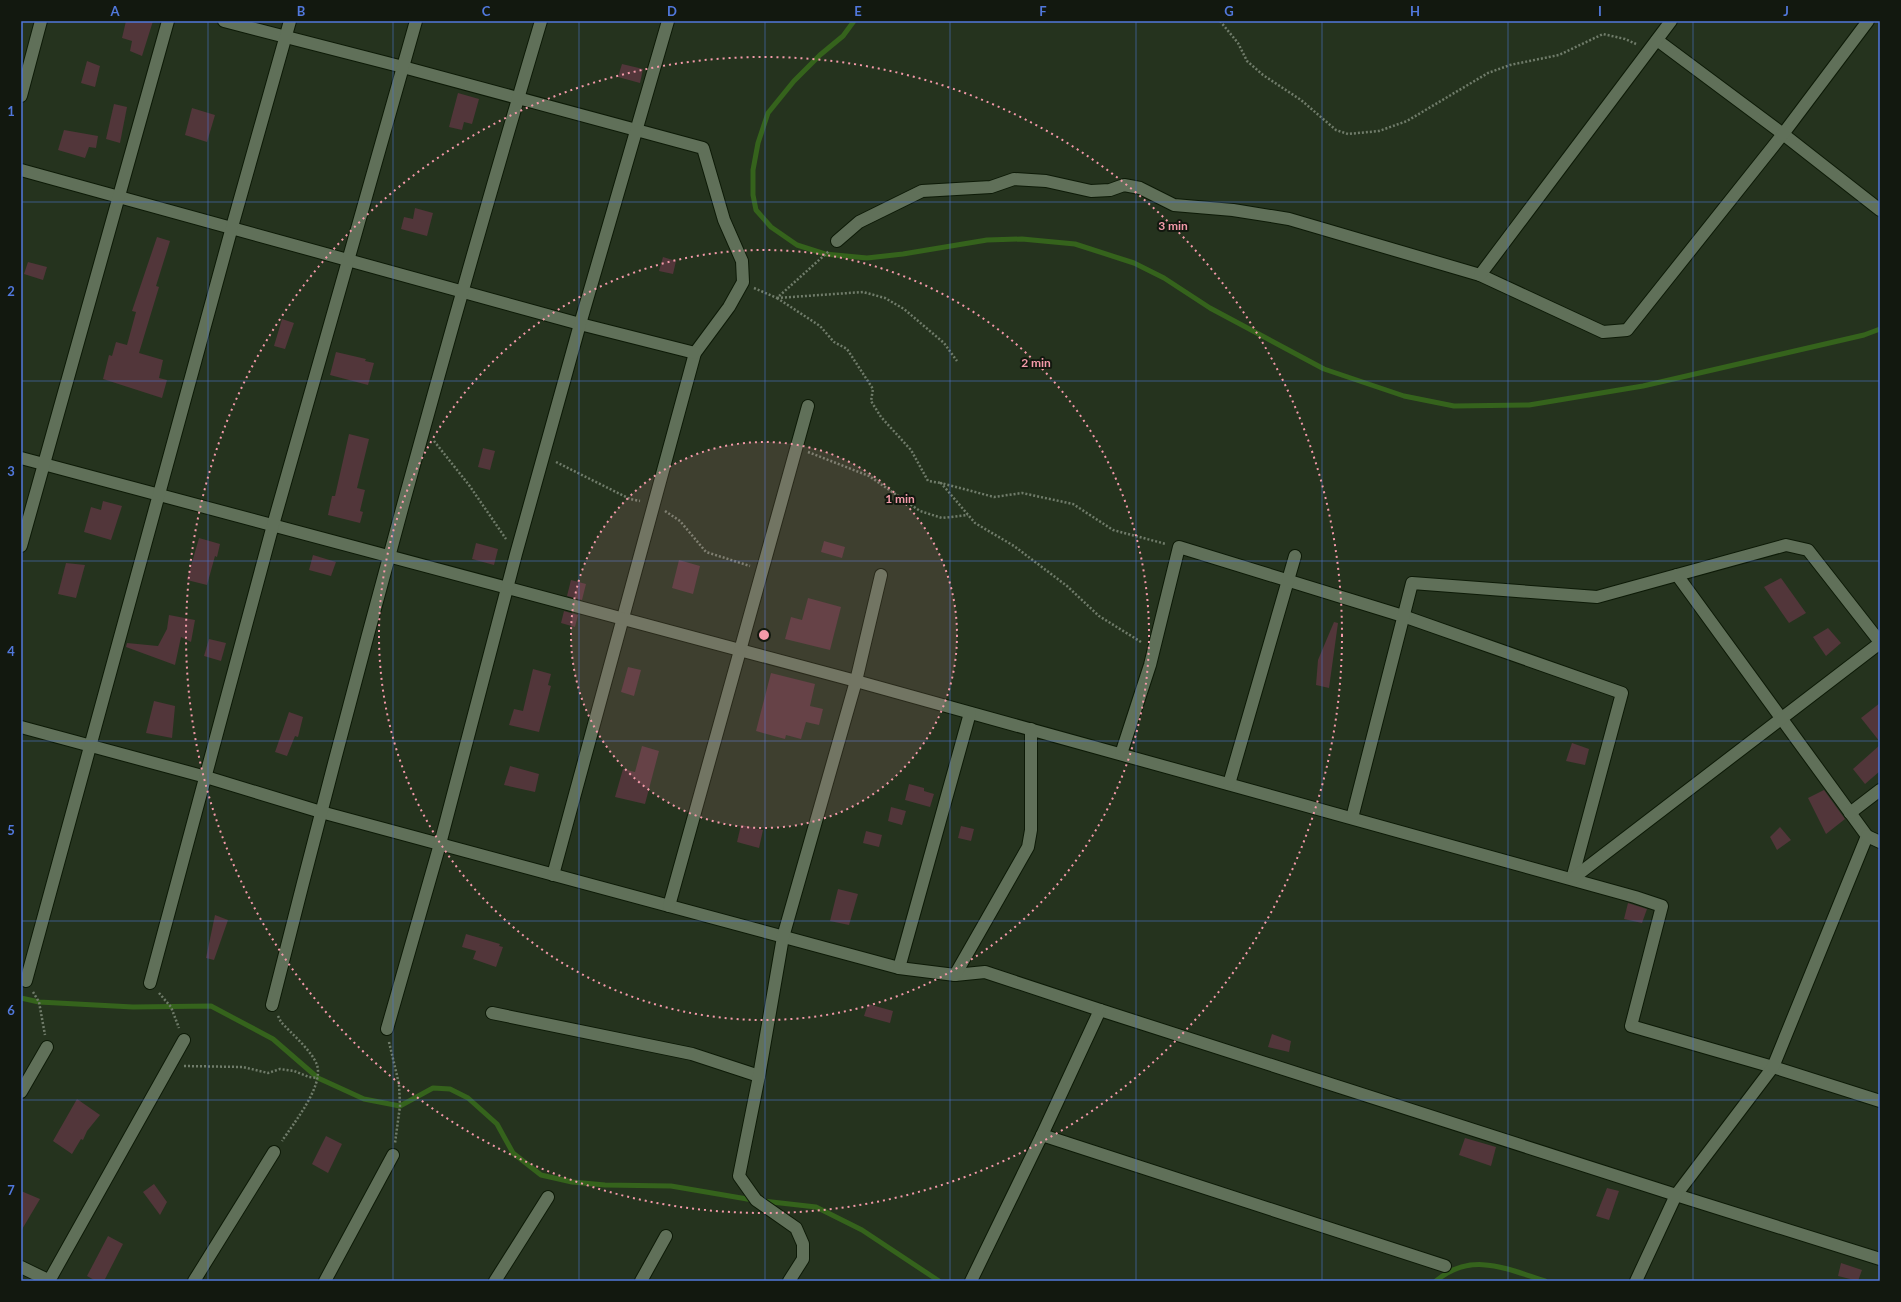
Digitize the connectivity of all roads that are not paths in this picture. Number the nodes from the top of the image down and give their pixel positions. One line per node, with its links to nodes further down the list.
1 (41, 21): 13 (street)
2 (168, 21): 18 (street)
3 (224, 21): 10 (street)
4 (290, 21): 10 (street)
5 (416, 21): 12 (street)
6 (541, 21): 14 (street)
7 (668, 21): 15 (street)
8 (1671, 21): 11 (street)
9 (1868, 21): 16 (street)
10 (286, 37): 12 (street); 20 (street)
11 (1657, 40): 16 (street); 23 (street)
12 (403, 67): 14 (street); 22 (street)
13 (21, 96)
14 (518, 98): 15 (street); 24 (street)
15 (636, 131): 25 (street); 26 (street)
16 (1783, 134): 19 (street); 23 (street)
17 (21, 170): 18 (street)
18 (119, 196): 20 (street); 29 (street)
19 (1880, 210)
20 (232, 227): 22 (street); 30 (street)
21 (837, 241): 23 (street)
22 (348, 260): 24 (street); 31 (street)
23 (1480, 275)
24 (462, 291): 25 (street); 33 (street)
25 (580, 324): 26 (street); 38 (street)
26 (695, 353): 40 (street)
27 (808, 406): 42 (street)
28 (21, 458): 29 (street)
29 (45, 464): 30 (street); 32 (street)
30 (158, 495): 31 (street); 48 (street)
31 (273, 525): 33 (street); 50 (street)
32 (21, 546)
33 (390, 556): 38 (street); 53 (street)
34 (1295, 556): 37 (street)
35 (881, 575): 43 (street)
36 (1677, 575): 39 (street); 41 (street); 45 (street)
37 (1288, 580): 39 (street); 49 (street); 51 (street)
38 (507, 588): 40 (street); 58 (street)
39 (1403, 616): 55 (street); 60 (street)
40 (624, 619): 42 (street); 59 (street)
41 (1880, 642): 45 (street)
42 (740, 650): 43 (street); 61 (street)
43 (856, 681): 44 (street); 62 (street)
44 (970, 712): 47 (street); 63 (street)
45 (1780, 718): 54 (street); 60 (street)
46 (21, 727): 48 (street)
47 (1031, 730): 49 (street); 64 (street)
48 (89, 746): 50 (street); 65 (street)
49 (1121, 754): 51 (street)
50 (206, 777): 53 (street); 66 (street)
51 (1229, 784): 55 (street)
52 (1877, 794): 54 (street)
53 (320, 812): 58 (street); 67 (street)
54 (1850, 813): 56 (street)
55 (1352, 818): 60 (street)
56 (1867, 836): 57 (street); 73 (street)
57 (1880, 842)
58 (440, 844): 59 (street); 70 (street)
59 (553, 875): 61 (street)
60 (1572, 879): 73 (street)
61 (669, 906): 62 (street)
62 (783, 937): 63 (street); 74 (street)
63 (899, 968): 64 (street)
64 (955, 975): 68 (street)
65 (26, 981)
66 (150, 983)
67 (272, 1005)
68 (1100, 1010): 77 (street); 80 (street)
69 (492, 1013): 74 (street)
70 (386, 1030)
71 (184, 1040): 87 (street)
72 (47, 1047): 75 (street)
73 (1773, 1067): 76 (street); 80 (street)
74 (759, 1076): 91 (street)
75 (21, 1092)
76 (1880, 1101)
77 (1042, 1135): 84 (street); 92 (street)
78 (274, 1152): 88 (street)
79 (393, 1155): 89 (street)
80 (1676, 1195): 83 (street); 93 (street)
81 (548, 1197): 90 (street)
82 (666, 1236): 86 (street)
83 (1880, 1259)
84 (1445, 1266)
85 (21, 1267): 87 (street)
86 (644, 1280)
87 (50, 1281)
88 (194, 1281)
89 (325, 1281)
90 (495, 1281)
91 (789, 1281)
92 (971, 1281)
93 (1636, 1281)

